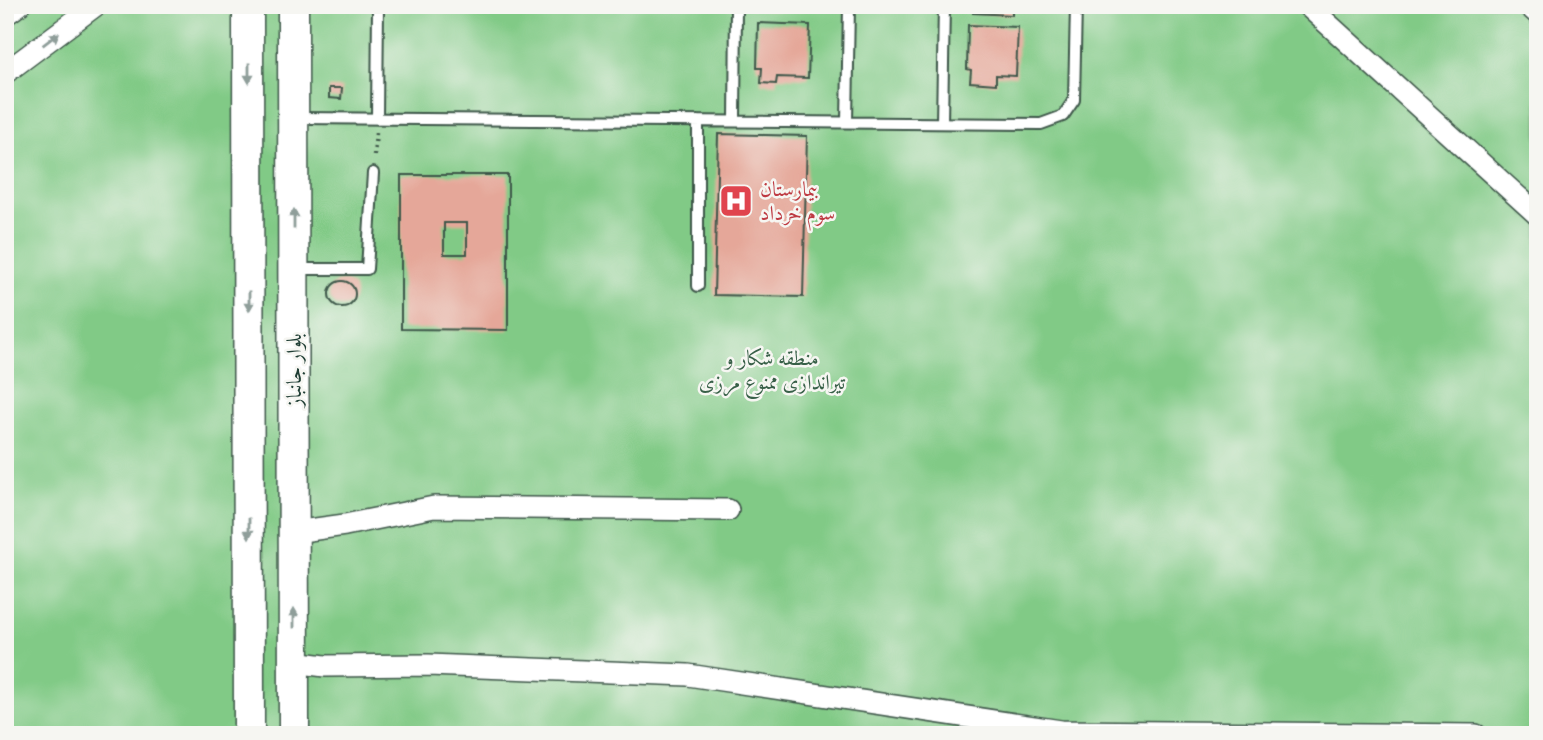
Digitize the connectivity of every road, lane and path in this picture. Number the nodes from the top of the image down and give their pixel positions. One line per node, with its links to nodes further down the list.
1 (19, 5): 13 (street)
2 (96, 5): 14 (street, one-way to 2)
3 (248, 5): 29 (main road, one-way to 29)
4 (293, 5): 15 (main road, بلوار جانباز)
5 (378, 5): 16 (lane)
6 (736, 5): 18 (lane)
7 (849, 5): 19 (lane)
8 (944, 5): 20 (lane)
9 (1076, 5): 20 (lane)
10 (1307, 5): 22 (street)
11 (1528, 5): 12 (street)
12 (1538, 14)
13 (5, 15)
14 (5, 73)
15 (293, 118): 16 (lane); 23 (main road, بلوار جانباز, one-way to 15)
16 (377, 119): 17 (lane); 21 (path)
17 (698, 121): 18 (lane); 24 (lane)
18 (735, 121): 19 (lane)
19 (847, 122): 20 (lane)
20 (942, 123)
21 (373, 173): 23 (lane)
22 (1538, 215)
23 (294, 269): 26 (main road, بلوار جانباز)
24 (698, 286)
25 (728, 510): 26 (street)
26 (294, 532): 27 (main road, بلوار جانباز, one-way to 26)
27 (294, 662): 28 (street); 30 (main road, بلوار جانباز)
28 (1061, 733): 31 (street)
29 (249, 735)
30 (294, 735)
31 (1476, 735)

